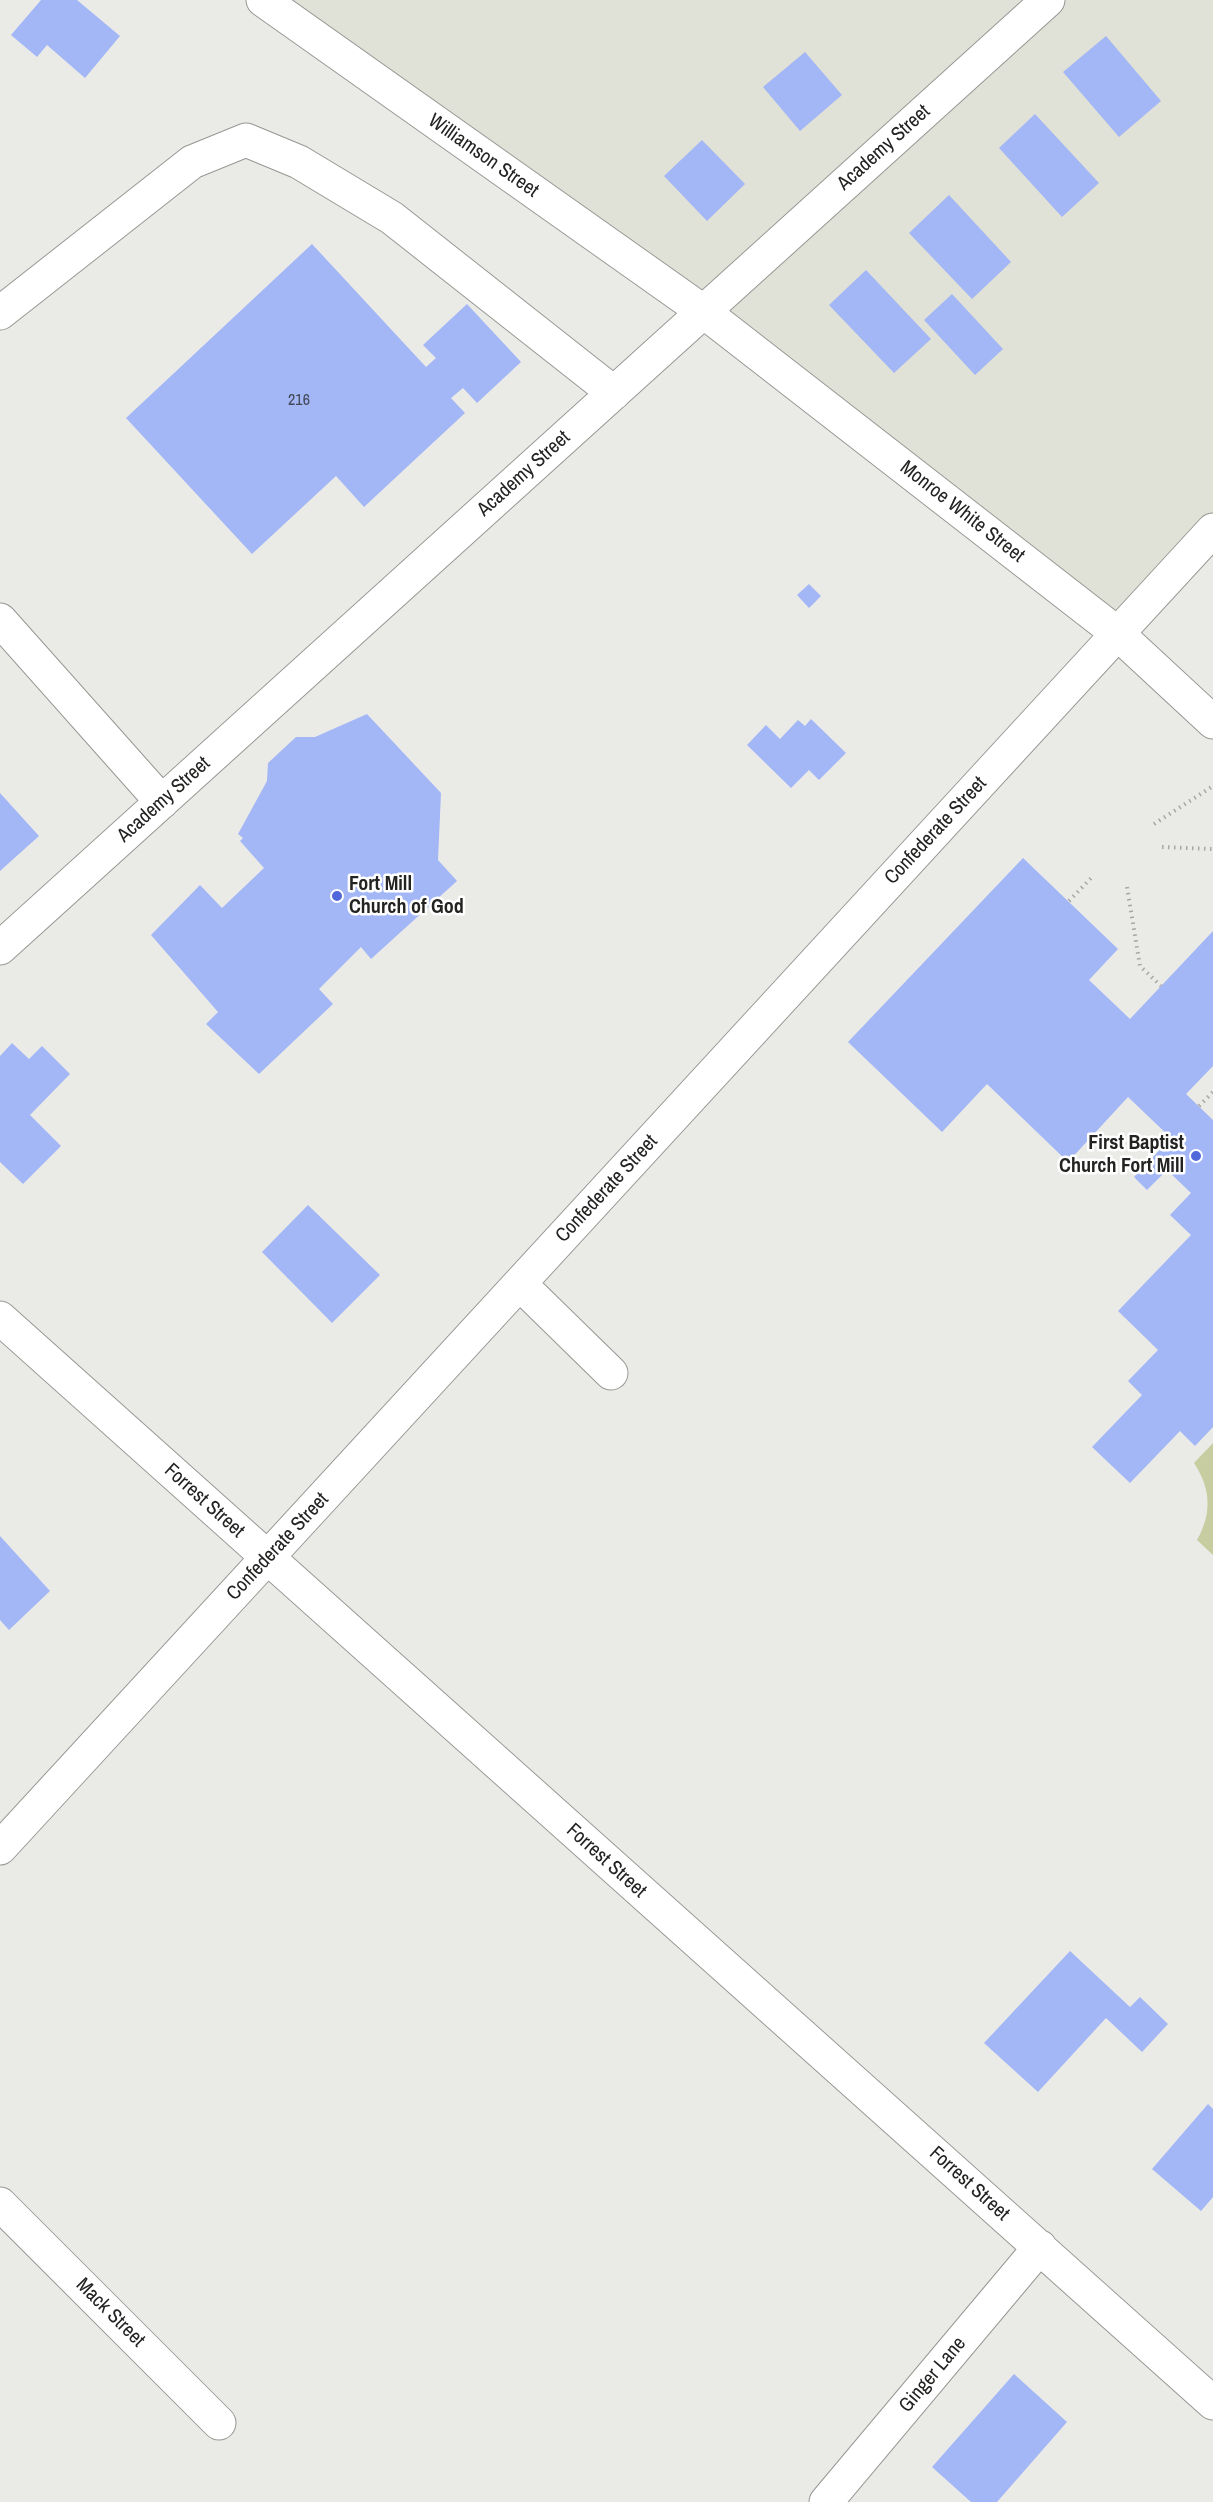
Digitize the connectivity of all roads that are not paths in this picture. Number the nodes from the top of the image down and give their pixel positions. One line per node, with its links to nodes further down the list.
1 (263, 0): 3 (street, Williamson Street)
2 (1048, 0): 3 (street, Academy Street)
3 (704, 312): 5 (street, Academy Street); 8 (street, Monroe White Street)
4 (0, 313): 5 (street)
5 (614, 393): 10 (street, Academy Street)
6 (1213, 530): 8 (street, Confederate Street)
7 (0, 620): 10 (street)
8 (1117, 633): 9 (street, Monroe White Street); 12 (street, Confederate Street)
9 (1213, 722)
10 (162, 802): 11 (street, Academy Street)
11 (0, 948)
12 (520, 1284): 14 (street); 15 (street, Confederate Street)
13 (0, 1318): 15 (street, Forrest Street)
14 (611, 1373)
15 (268, 1559): 16 (street, Confederate Street); 18 (street, Forrest Street)
16 (0, 1848)
17 (0, 2204): 20 (street, Mack Street)
18 (1040, 2247): 19 (street, Forrest Street); 21 (street, Ginger Lane)
19 (1213, 2403)
20 (219, 2423)
21 (826, 2502)

